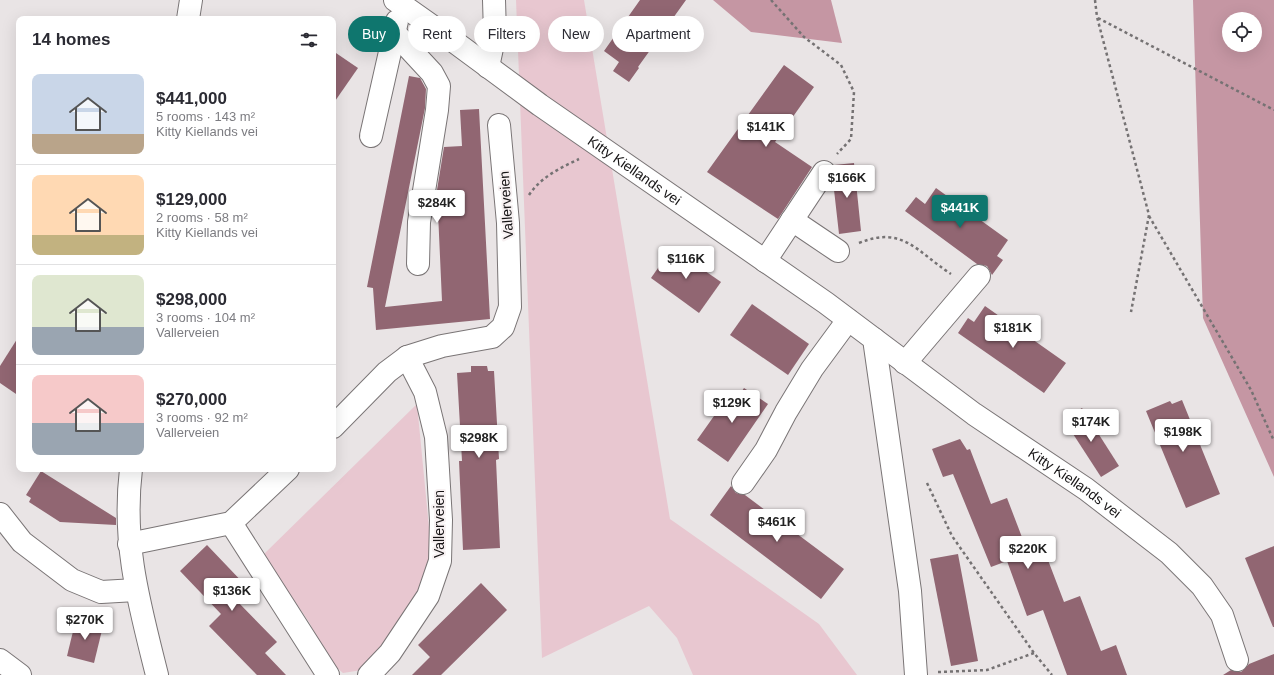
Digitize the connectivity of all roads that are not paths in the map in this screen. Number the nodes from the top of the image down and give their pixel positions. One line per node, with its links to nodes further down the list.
1 (191, 0): 4 (street)
2 (494, 0): 8 (street)
3 (398, 2): 5 (street); 8 (street, Kitty Kiellands vei)
4 (188, 16)
5 (396, 16)
6 (400, 38): 15 (street)
7 (390, 52): 10 (street)
8 (488, 67): 14 (street, Kitty Kiellands vei)
9 (499, 125): 19 (street, Vallerveien)
10 (371, 136)
11 (824, 172): 12 (street)
12 (792, 220): 13 (street); 14 (street)
13 (838, 251)
14 (765, 261): 17 (street, Kitty Kiellands vei)
15 (418, 264)
16 (972, 283): 20 (street)
17 (848, 320): 18 (street, Kitty Kiellands vei); 24 (street)
18 (874, 340): 20 (street, Kitty Kiellands vei); 31 (street)
19 (407, 357): 21 (street, Vallerveien); 35 (street, Vallerveien)
20 (905, 363): 30 (street, Kitty Kiellands vei)
21 (336, 424)
22 (131, 472): 27 (street)
23 (285, 472): 26 (street)
24 (744, 483)
25 (0, 514): 28 (street)
26 (231, 523): 27 (street); 34 (street)
27 (129, 544): 28 (street)
28 (136, 590): 33 (street)
29 (0, 660): 32 (street)
30 (1237, 660)
31 (916, 673)
32 (20, 675)
33 (157, 675)
34 (328, 675)
35 (369, 675)

